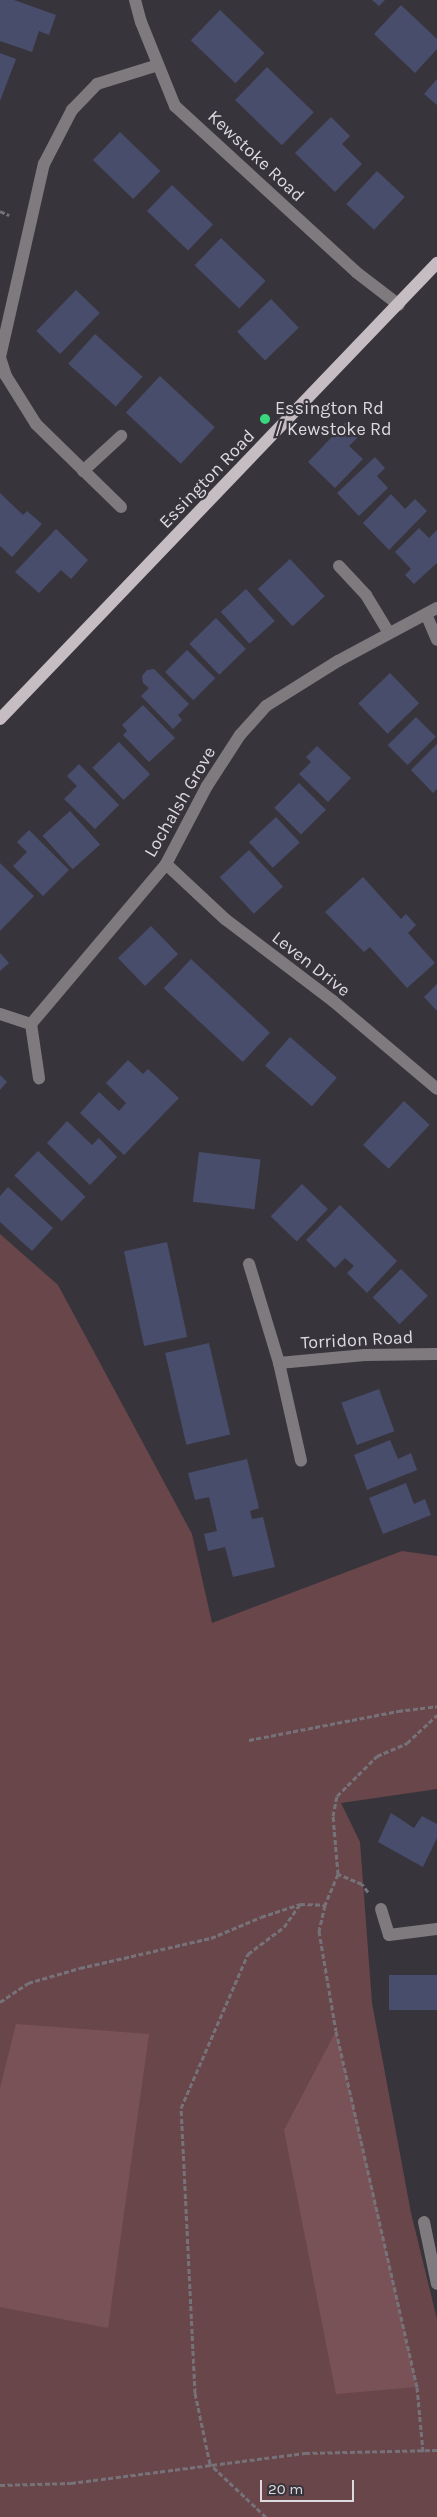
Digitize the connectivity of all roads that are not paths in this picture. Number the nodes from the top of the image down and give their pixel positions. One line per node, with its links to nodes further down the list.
1 (135, 0): 2 (street, Kewstoke Road)
2 (158, 65): 4 (street, Kewstoke Road); 6 (street)
3 (437, 262): 4 (main road, Essington Road)
4 (399, 305): 12 (main road, Essington Road)
5 (121, 436): 6 (street)
6 (83, 471): 7 (street)
7 (121, 507)
8 (339, 566): 10 (street)
9 (431, 611): 10 (street, Lochalsh Grove); 11 (street)
10 (389, 633): 13 (street, Lochalsh Grove)
11 (437, 640)
12 (0, 719)
13 (166, 864): 15 (street, Lochalsh Grove); 17 (street, Leven Drive)
14 (0, 1014): 15 (street)
15 (31, 1024): 16 (street)
16 (39, 1078)
17 (437, 1090)
18 (249, 1264): 20 (street, Torridon Road)
19 (437, 1354): 20 (street, Torridon Road)
20 (279, 1363): 21 (street, Torridon Road)
21 (301, 1461)
22 (381, 1908): 23 (street)
23 (437, 1928)
24 (424, 2222): 25 (street)
25 (437, 2284)

